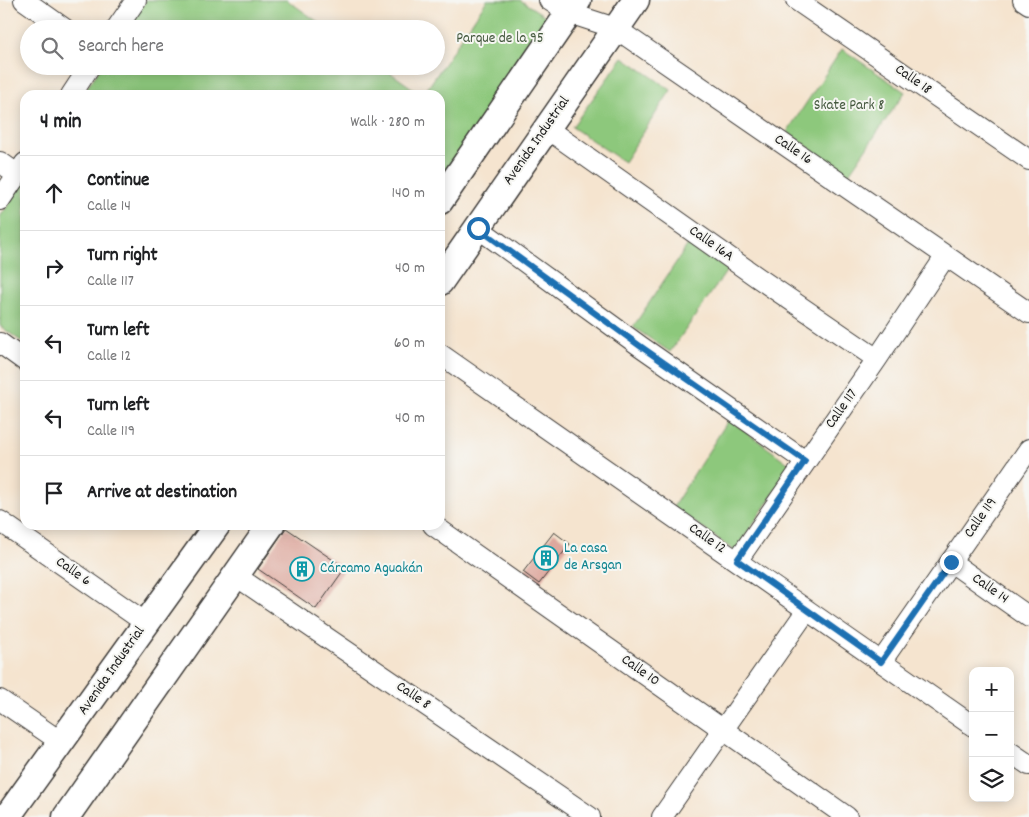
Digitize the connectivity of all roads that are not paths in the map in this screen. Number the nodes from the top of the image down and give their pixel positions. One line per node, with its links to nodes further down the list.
1 (24, 0): 8 (street)
2 (136, 0): 9 (street)
3 (636, 0): 10 (street, Avenida Industrial)
4 (796, 0): 14 (street, Calle 18)
5 (1023, 0): 7 (street)
6 (565, 4): 10 (street, Calle 16); 18 (street)
7 (1029, 4)
8 (52, 20)
9 (122, 20)
10 (615, 28): 13 (street, Avenida Industrial); 21 (street, Calle 16)
11 (84, 75): 12 (street)
12 (74, 90)
13 (546, 128): 20 (street, Avenida Industrial); 27 (street, Calle 16A)
14 (1029, 160)
15 (0, 162): 16 (street)
16 (20, 168)
17 (20, 170): 19 (street)
18 (445, 192)
19 (0, 200)
20 (478, 228): 22 (street, Avenida Industrial); 29 (street)
21 (945, 257): 23 (street, Calle 16); 27 (street, Calle 117)
22 (445, 275)
23 (1027, 308)
24 (0, 343): 25 (street)
25 (20, 357)
26 (445, 357): 34 (street, Calle 12)
27 (877, 359): 29 (street, Calle 117)
28 (1026, 459): 35 (street, Calle 119)
29 (805, 461): 34 (street, Calle 117)
30 (0, 521): 39 (street, Calle 6)
31 (213, 530): 39 (street, Avenida Industrial)
32 (264, 530): 36 (street)
33 (440, 530): 43 (street, Calle 10)
34 (737, 560): 37 (street, Calle 12)
35 (951, 562): 38 (street, Calle 14); 40 (street, Calle 119)
36 (236, 576): 48 (street); 49 (street, Calle 8)
37 (807, 610): 40 (street, Calle 12); 43 (street)
38 (1029, 617)
39 (146, 623): 44 (street, Avenida Industrial)
40 (881, 662): 42 (street, Calle 12)
41 (0, 700): 44 (street)
42 (969, 723)
43 (724, 730): 50 (street); 51 (street, Calle 10)
44 (61, 742): 47 (street, Avenida Industrial)
45 (1014, 755): 46 (street)
46 (1029, 765)
47 (7, 817)
48 (66, 817)
49 (590, 817)
50 (662, 817)
51 (847, 817)

